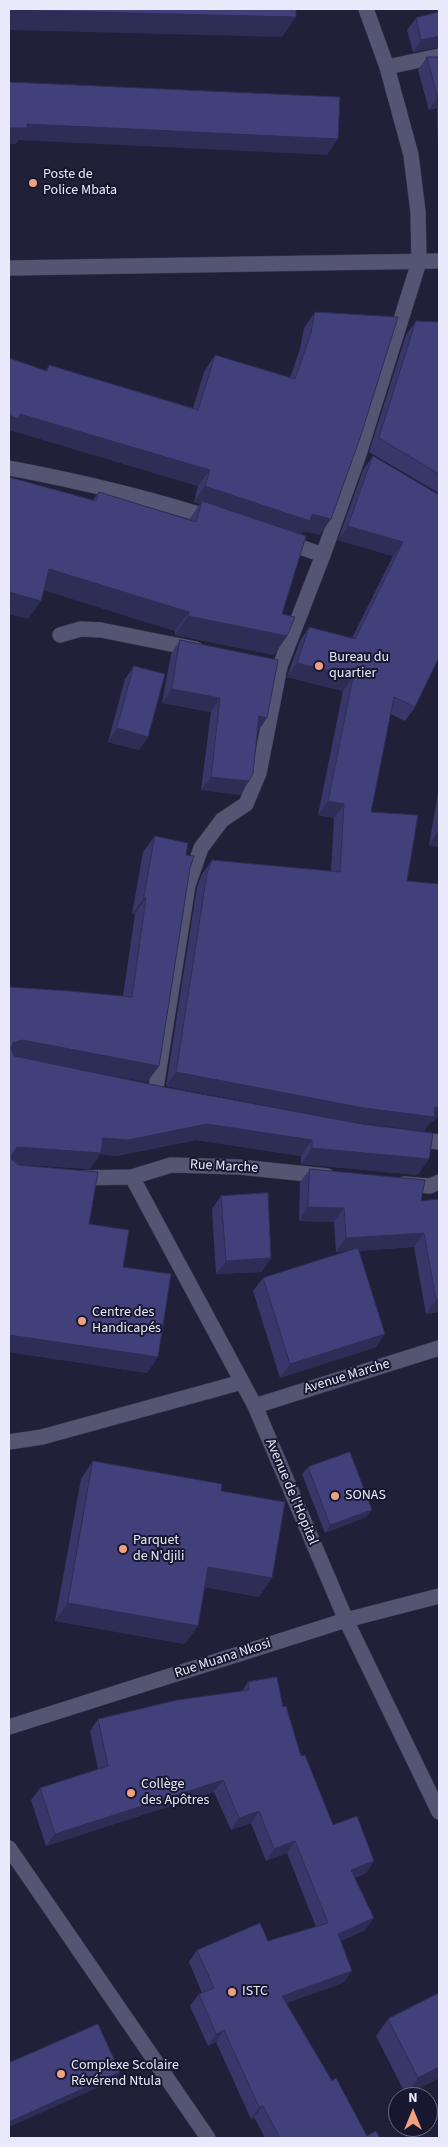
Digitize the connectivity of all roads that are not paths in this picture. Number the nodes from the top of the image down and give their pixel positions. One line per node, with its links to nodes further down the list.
1 (366, 9): 3 (street)
2 (439, 56): 3 (street)
3 (387, 68): 5 (street)
4 (439, 261): 5 (street)
5 (419, 262): 6 (street); 7 (street)
6 (9, 268)
7 (358, 457): 8 (street); 12 (street)
8 (373, 466)
9 (9, 468): 10 (street)
10 (228, 524)
11 (266, 536): 12 (street)
12 (323, 555): 16 (street)
13 (60, 635): 14 (street)
14 (214, 652)
15 (262, 662): 16 (street)
16 (280, 666): 18 (street)
17 (136, 1090): 18 (street)
18 (155, 1094): 19 (street)
19 (174, 1098)
20 (401, 1137): 21 (street)
21 (439, 1142)
22 (64, 1177): 23 (street, Rue Marche)
23 (132, 1177): 24 (street, Rue Marche); 28 (street, Avenue de l'Hopital)
24 (344, 1178)
25 (392, 1182): 26 (street)
26 (439, 1182)
27 (439, 1348): 29 (street, Avenue Marche)
28 (242, 1382): 29 (street, Avenue de l'Hopital); 30 (street)
29 (255, 1406): 32 (street, Avenue de l'Hopital)
30 (9, 1442)
31 (439, 1596): 32 (street, Rue Muana Nkosi)
32 (346, 1620): 33 (street, Rue Muana Nkosi); 34 (street, Avenue de l'Hopital)
33 (9, 1727)
34 (439, 1812)
35 (9, 1848): 36 (street)
36 (208, 2138)

